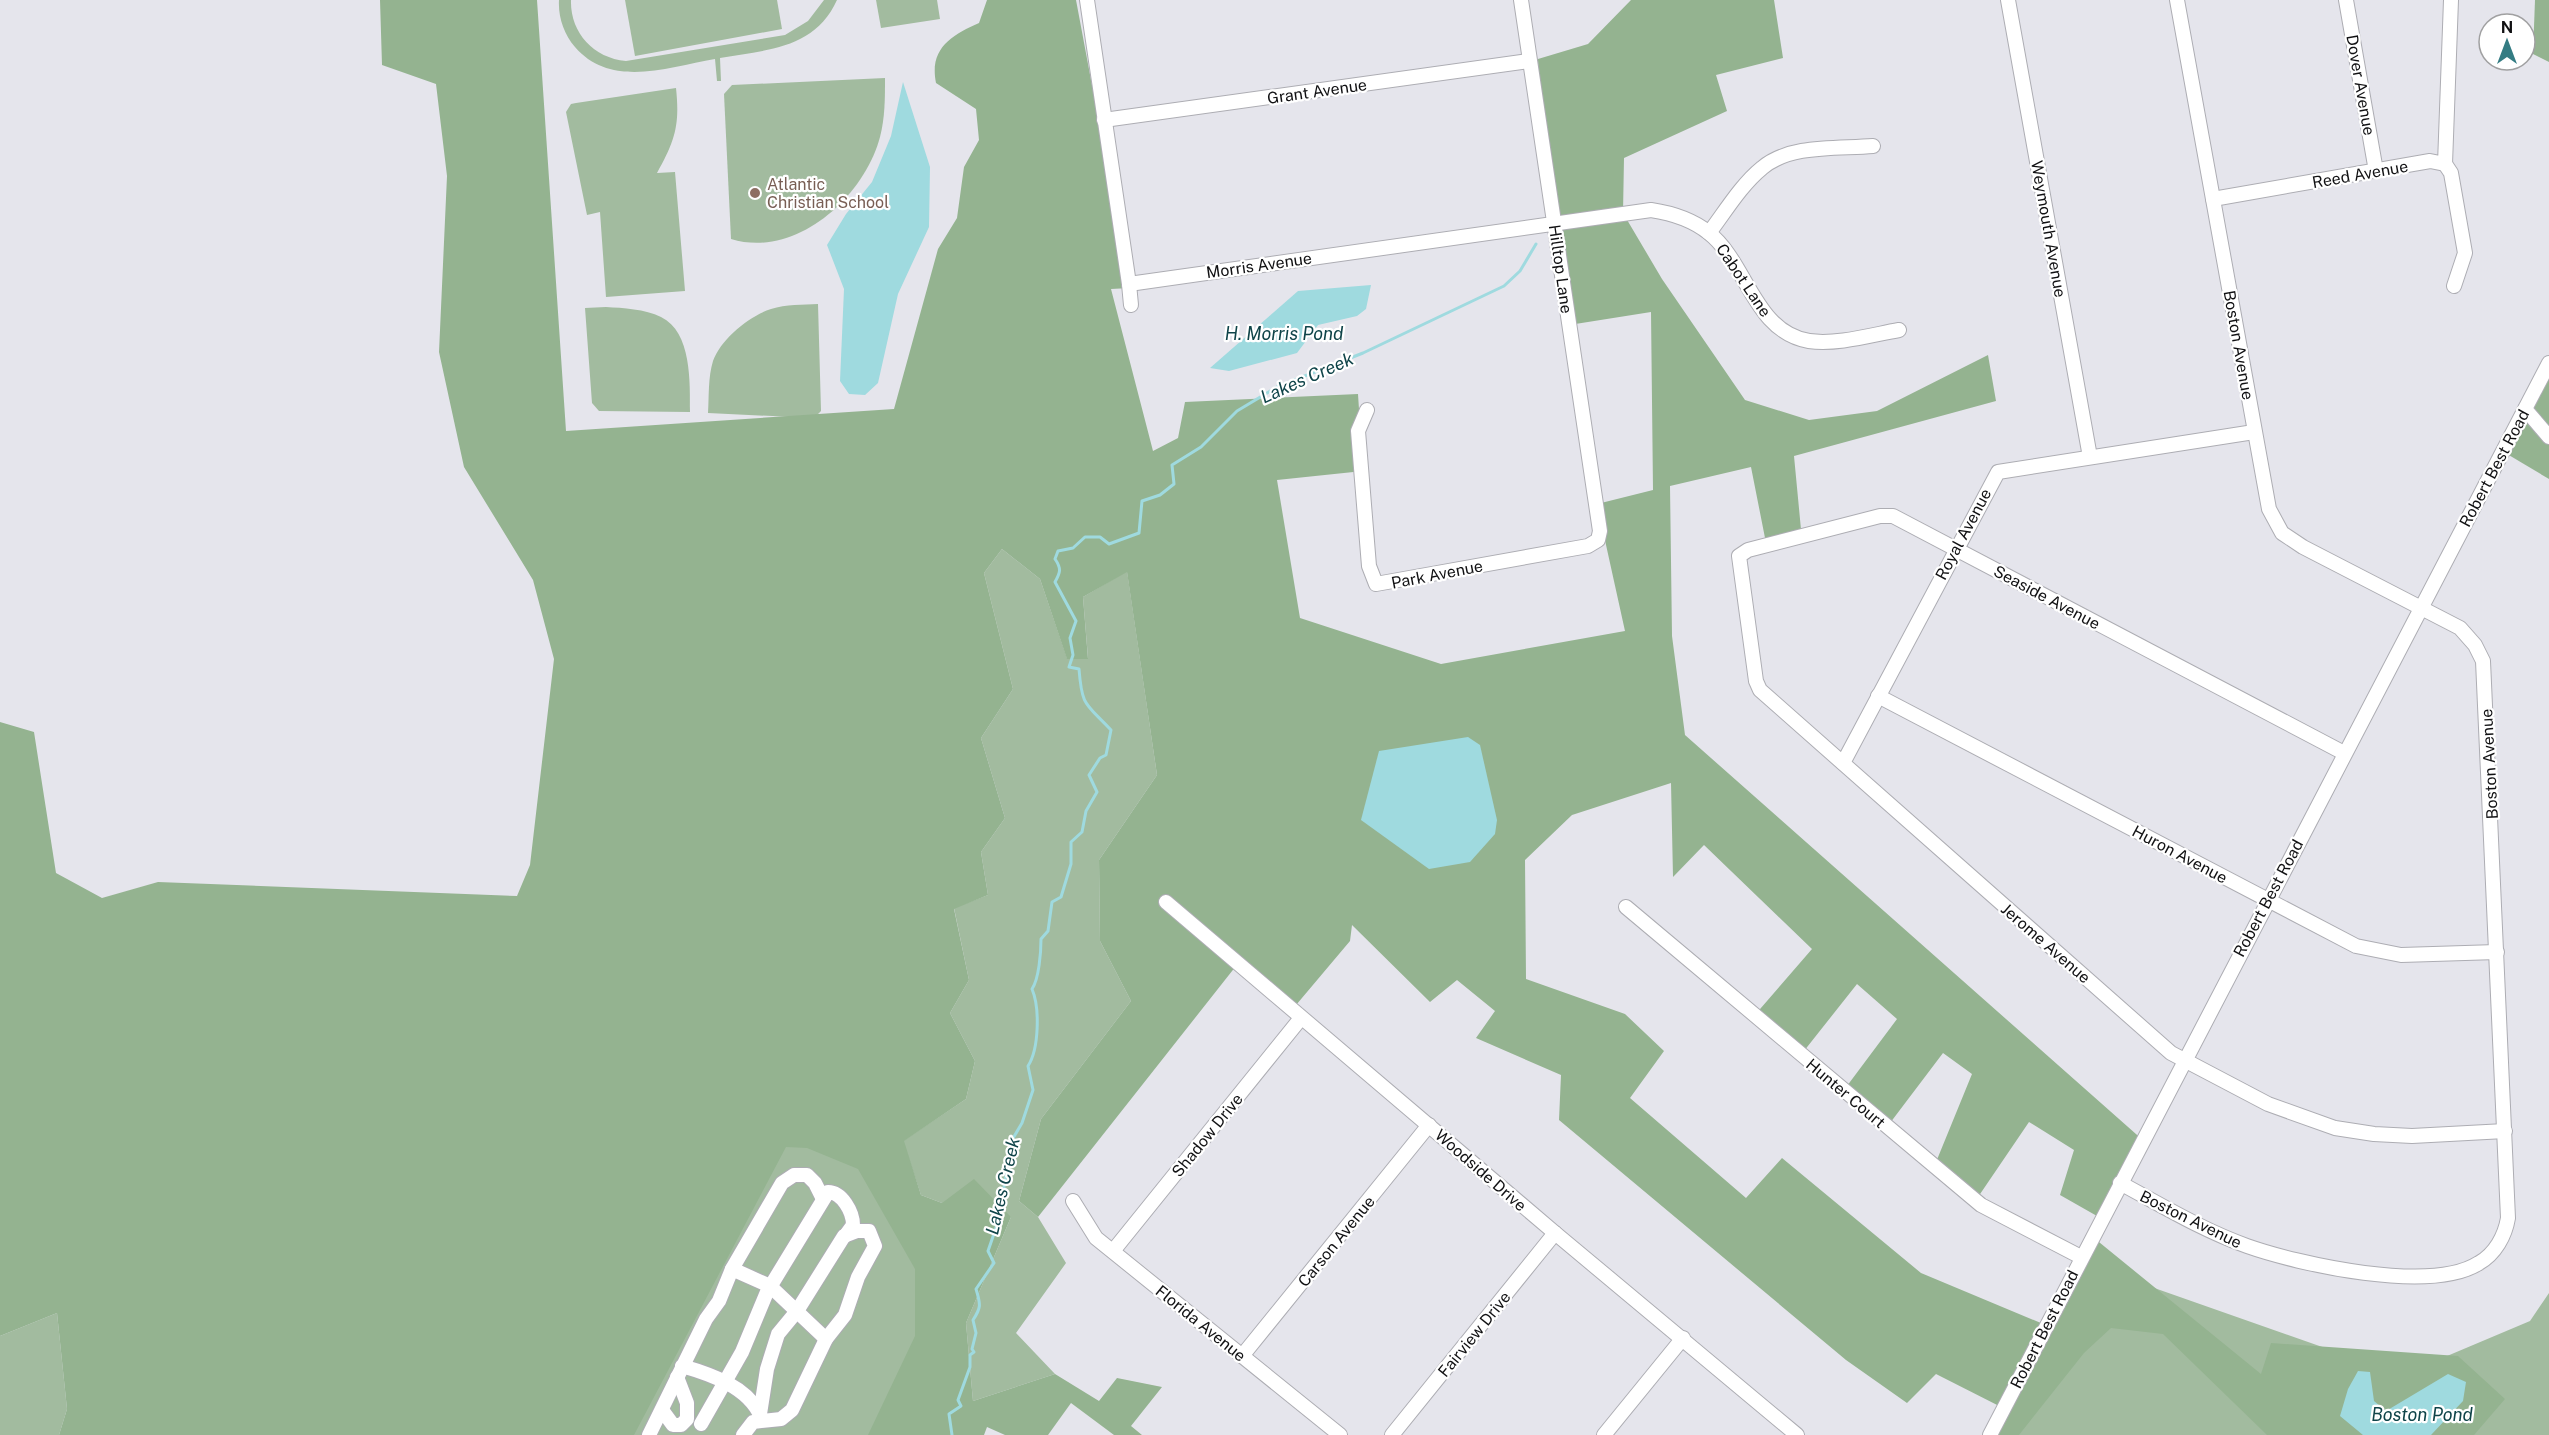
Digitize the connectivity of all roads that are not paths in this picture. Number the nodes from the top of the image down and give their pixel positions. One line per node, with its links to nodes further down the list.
1 (1087, 0): 8 (street)
2 (1521, 0): 7 (street, Hilltop Lane)
3 (2008, 0): 24 (street, Weymouth Avenue)
4 (2177, 0): 12 (street, Boston Avenue)
5 (2346, 0): 11 (street, Dover Avenue)
6 (2451, 0): 10 (street)
7 (1529, 61): 8 (street, Grant Avenue); 13 (street, Hilltop Lane)
8 (1104, 120): 15 (street)
9 (1873, 146): 14 (street)
10 (2445, 164): 11 (street, Reed Avenue); 16 (street)
11 (2376, 171): 12 (street, Reed Avenue)
12 (2213, 199): 22 (street, Boston Avenue)
13 (1554, 223): 14 (street, Cabot Lane); 15 (street, Morris Avenue); 25 (street, Hilltop Lane)
14 (1709, 233): 18 (street, Cabot Lane)
15 (1129, 284): 17 (street)
16 (2454, 286)
17 (1131, 305)
18 (1899, 330)
19 (2549, 363): 21 (street, Robert Best Road)
20 (1367, 410): 25 (street, Park Avenue)
21 (2525, 410): 23 (street); 28 (street, Robert Best Road)
22 (2254, 432): 24 (street, Royal Avenue); 28 (street, Boston Avenue)
23 (2549, 437)
24 (2090, 457): 26 (street, Royal Avenue)
25 (1599, 538)
26 (1955, 548): 27 (street, Seaside Avenue); 29 (street, Royal Avenue); 30 (street, Seaside Avenue)
27 (1739, 556): 31 (street, Jerome Avenue)
28 (2421, 607): 30 (street, Robert Best Road); 35 (street, Boston Avenue)
29 (1878, 696): 31 (street, Royal Avenue); 32 (street, Huron Avenue)
30 (2344, 753): 32 (street, Robert Best Road)
31 (1843, 763): 37 (street, Jerome Avenue)
32 (2267, 900): 35 (street, Huron Avenue); 37 (street, Robert Best Road)
33 (1166, 902): 36 (street, Woodside Drive)
34 (1626, 907): 46 (street, Hunter Court)
35 (2497, 952): 39 (street, Boston Avenue)
36 (1301, 1018): 38 (street, Woodside Drive); 45 (street, Shadow Drive)
37 (2183, 1060): 39 (street, Jerome Avenue); 40 (street, Robert Best Road)
38 (1429, 1125): 43 (street, Woodside Drive); 52 (street, Carson Avenue)
39 (2505, 1131): 40 (street, Boston Avenue)
40 (2120, 1183): 46 (street, Robert Best Road)
41 (823, 1199): 44 (street); 47 (street); 48 (street)
42 (1073, 1202): 45 (street, Florida Avenue)
43 (1555, 1233): 50 (street, Woodside Drive); 63 (street, Fairview Drive)
44 (844, 1236): 49 (street); 51 (street)
45 (1113, 1251): 52 (street, Florida Avenue)
46 (2081, 1257): 66 (street, Robert Best Road)
47 (732, 1269): 48 (street); 53 (street)
48 (770, 1286): 49 (street); 54 (street)
49 (797, 1311): 51 (street); 56 (street)
50 (1683, 1338): 64 (street); 65 (street, Woodside Drive)
51 (826, 1339): 56 (street)
52 (1242, 1356): 62 (street, Florida Avenue)
53 (680, 1372): 54 (street); 55 (street); 57 (street)
54 (727, 1383): 56 (street); 58 (street)
55 (662, 1410): 57 (street); 59 (street)
56 (760, 1417): 61 (street)
57 (687, 1419): 58 (street)
58 (701, 1424): 60 (street)
59 (649, 1435)
60 (712, 1435)
61 (743, 1435)
62 (1340, 1435)
63 (1392, 1435)
64 (1604, 1435)
65 (1797, 1435)
66 (1990, 1435)

